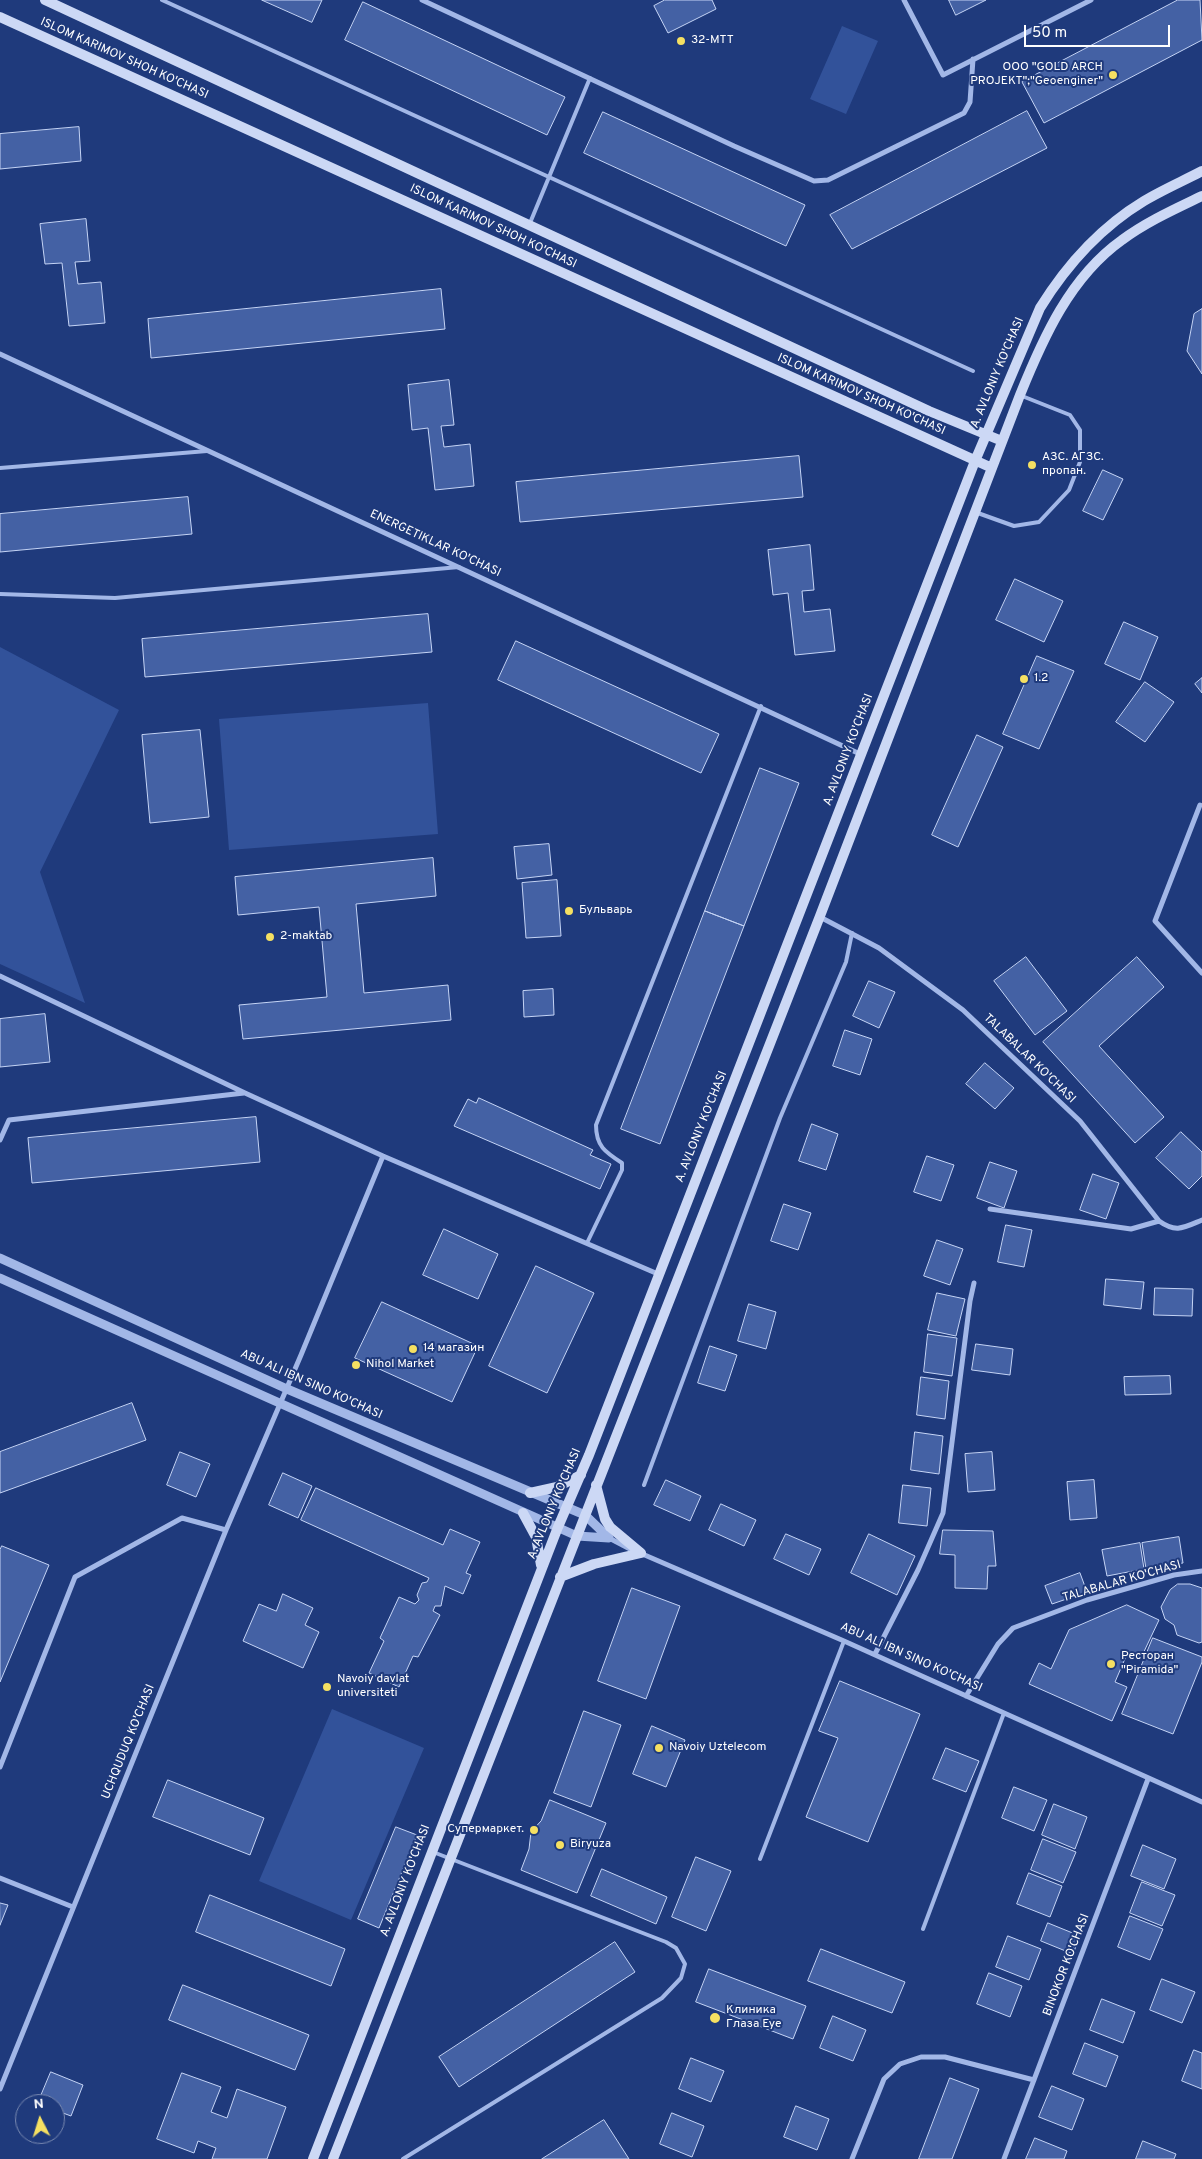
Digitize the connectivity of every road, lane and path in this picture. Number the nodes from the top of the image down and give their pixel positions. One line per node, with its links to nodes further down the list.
1 (46, 0): 12 (main road, ISLOM KARIMOV SHOH KO'CHASI)
2 (162, 0): 10 (lane)
3 (422, 0): 8 (street)
4 (904, 0): 7 (street)
5 (1091, 0): 7 (street)
6 (0, 17): 19 (main road, ISLOM KARIMOV SHOH KO'CHASI)
7 (974, 59): 8 (street)
8 (590, 78): 10 (lane)
9 (1202, 170): 16 (main road, A. AVLONIY KO'CHASI)
10 (550, 178): 12 (lane); 14 (lane)
11 (1202, 196): 15 (main road)
12 (530, 225): 16 (main road, ISLOM KARIMOV SHOH KO'CHASI)
13 (0, 354): 18 (street, ENERGETIKLAR KO'CHASI)
14 (973, 371)
15 (1020, 395): 17 (main road); 22 (lane)
16 (986, 434): 17 (main road, ISLOM KARIMOV SHOH KO'CHASI); 19 (main road, A. AVLONIY KO'CHASI)
17 (1002, 441): 21 (main road)
18 (209, 451): 20 (lane); 23 (street, ENERGETIKLAR KO'CHASI)
19 (975, 461): 21 (main road, ISLOM KARIMOV SHOH KO'CHASI); 26 (main road, A. AVLONIY KO'CHASI)
20 (0, 468)
21 (992, 468): 22 (main road)
22 (975, 512): 28 (main road)
23 (461, 567): 24 (lane); 25 (street, ENERGETIKLAR KO'CHASI)
24 (0, 594)
25 (761, 706): 26 (street, ENERGETIKLAR KO'CHASI); 38 (lane)
26 (860, 754): 40 (main road, A. AVLONIY KO'CHASI)
27 (1200, 805): 30 (street)
28 (820, 916): 29 (street, TALABALAR KO'CHASI); 46 (main road)
29 (852, 933): 37 (street, TALABALAR KO'CHASI); 47 (lane)
30 (1202, 973)
31 (0, 976): 32 (street)
32 (245, 1093): 33 (street); 34 (street)
33 (0, 1140)
34 (383, 1156): 38 (street); 43 (street, UCHQUDUQ KO'CHASI)
35 (990, 1209): 37 (street)
36 (1202, 1220): 37 (street)
37 (1159, 1221)
38 (587, 1243): 40 (street)
39 (0, 1258): 43 (street, ABU ALI IBN SINO KO'CHASI)
40 (658, 1274): 45 (main road, A. AVLONIY KO'CHASI)
41 (0, 1278): 44 (street, ABU ALI IBN SINO KO'CHASI)
42 (974, 1283): 61 (street)
43 (287, 1389): 44 (street, UCHQUDUQ KO'CHASI); 48 (street, ABU ALI IBN SINO KO'CHASI)
44 (280, 1404): 50 (street, ABU ALI IBN SINO KO'CHASI); 53 (street, UCHQUDUQ KO'CHASI)
45 (580, 1475): 48 (main road); 49 (main road, A. AVLONIY KO'CHASI)
46 (596, 1485): 51 (main road); 56 (main road)
47 (644, 1485)
48 (530, 1493): 49 (street, ABU ALI IBN SINO KO'CHASI)
49 (566, 1508): 51 (street, ABU ALI IBN SINO KO'CHASI); 52 (main road, A. AVLONIY KO'CHASI)
50 (523, 1513): 52 (street, ABU ALI IBN SINO KO'CHASI); 57 (main road)
51 (585, 1515): 54 (main road); 55 (street, ABU ALI IBN SINO KO'CHASI)
52 (558, 1527): 54 (street, ABU ALI IBN SINO KO'CHASI); 57 (main road, A. AVLONIY KO'CHASI)
53 (226, 1530): 64 (street); 71 (street, UCHQUDUQ KO'CHASI)
54 (577, 1536): 55 (street, ABU ALI IBN SINO KO'CHASI); 59 (main road)
55 (609, 1538): 56 (street, ABU ALI IBN SINO KO'CHASI)
56 (641, 1553): 59 (main road); 60 (street, ABU ALI IBN SINO KO'CHASI)
57 (542, 1568): 67 (main road, A. AVLONIY KO'CHASI)
58 (1202, 1571): 62 (street, TALABALAR KO'CHASI)
59 (560, 1577): 68 (main road)
60 (844, 1640): 61 (street, ABU ALI IBN SINO KO'CHASI); 69 (lane)
61 (875, 1654): 62 (street, ABU ALI IBN SINO KO'CHASI)
62 (966, 1696): 63 (street, ABU ALI IBN SINO KO'CHASI)
63 (1004, 1713): 65 (street, ABU ALI IBN SINO KO'CHASI); 72 (lane)
64 (0, 1767)
65 (1148, 1779): 66 (street, ABU ALI IBN SINO KO'CHASI); 73 (street, BINOKOR KO'CHASI)
66 (1202, 1802)
67 (431, 1851): 68 (lane); 75 (main road, A. AVLONIY KO'CHASI)
68 (450, 1858): 76 (main road); 77 (lane)
69 (760, 1859)
70 (0, 1878): 71 (street)
71 (73, 1907): 74 (street, UCHQUDUQ KO'CHASI)
72 (923, 1928)
73 (1034, 2080): 78 (street); 79 (street, BINOKOR KO'CHASI)
74 (0, 2089)
75 (313, 2159)
76 (334, 2159)
77 (404, 2159)
78 (852, 2159)
79 (1004, 2159)

